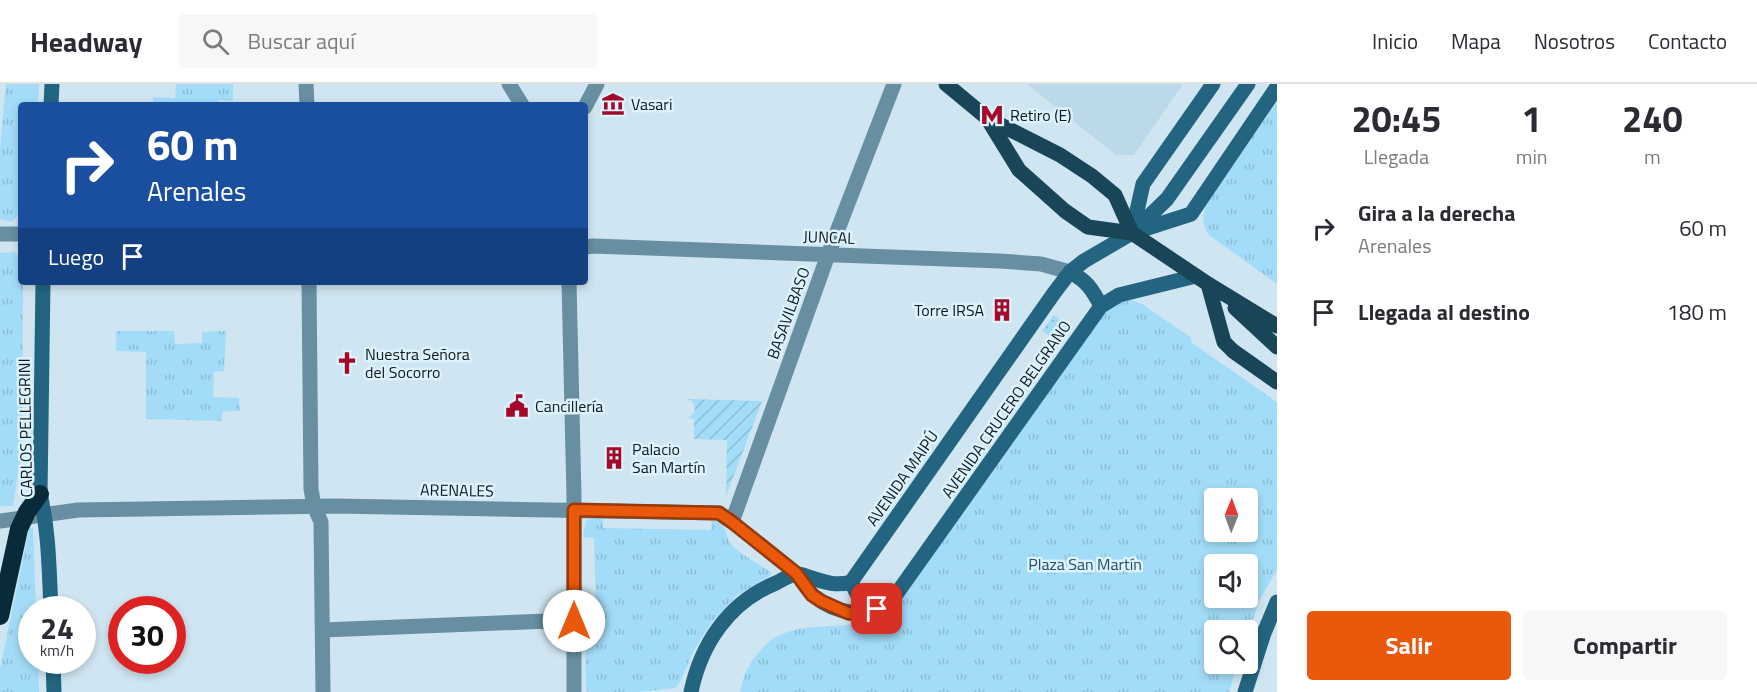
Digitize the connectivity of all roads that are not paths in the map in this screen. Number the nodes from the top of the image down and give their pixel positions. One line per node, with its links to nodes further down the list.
1 (52, 84): 10 (street)
2 (306, 84): 11 (street)
3 (509, 84): 12 (street)
4 (597, 84): 13 (street)
5 (894, 84): 19 (street, BASAVILBASO)
6 (946, 84): 14 (main road)
7 (1213, 84): 15 (street)
8 (1248, 84): 15 (street)
9 (1277, 87): 15 (street)
10 (51, 102)
11 (307, 102)
12 (520, 102)
13 (588, 102)
14 (987, 118): 15 (main road); 15 (main road)
15 (1132, 233): 20 (street, AVENIDA MAIPÚ); 21 (main road)
16 (0, 234): 17 (street)
17 (18, 234)
18 (588, 247): 19 (street, JUNCAL)
19 (828, 255): 20 (street, JUNCAL); 35 (street, BASAVILBASO)
20 (1070, 272): 25 (street); 37 (street, AVENIDA MAIPÚ)
21 (1202, 280): 25 (street, AVENIDA CRUCERO BELGRANO); 26 (main road); 27 (main road); 28 (main road)
22 (43, 285): 29 (street, CARLOS PELLEGRINI)
23 (309, 285): 30 (street)
24 (569, 285): 31 (street)
25 (1101, 306): 40 (street, AVENIDA CRUCERO BELGRANO)
26 (1277, 326)
27 (1277, 347)
28 (1277, 382)
29 (40, 494): 32 (street, CARLOS PELLEGRINI); 33 (highway)
30 (315, 506): 31 (street, ARENALES); 32 (street, ARENALES); 43 (street)
31 (574, 510): 35 (street, ARENALES); 42 (street)
32 (46, 515): 33 (street, ARENALES); 38 (street, CARLOS PELLEGRINI)
33 (24, 518): 34 (street, ARENALES); 41 (highway)
34 (0, 521)
35 (732, 522): 36 (street, ARENALES)
36 (796, 573): 37 (street); 40 (street, ARENALES); 48 (street)
37 (851, 582): 40 (street)
38 (50, 596)
39 (1277, 602): 49 (street)
40 (877, 609)
41 (0, 616)
42 (574, 621): 43 (street); 47 (street)
43 (323, 630): 46 (street)
44 (53, 674): 45 (street)
45 (54, 692)
46 (323, 692)
47 (574, 692)
48 (691, 692)
49 (1245, 692)

